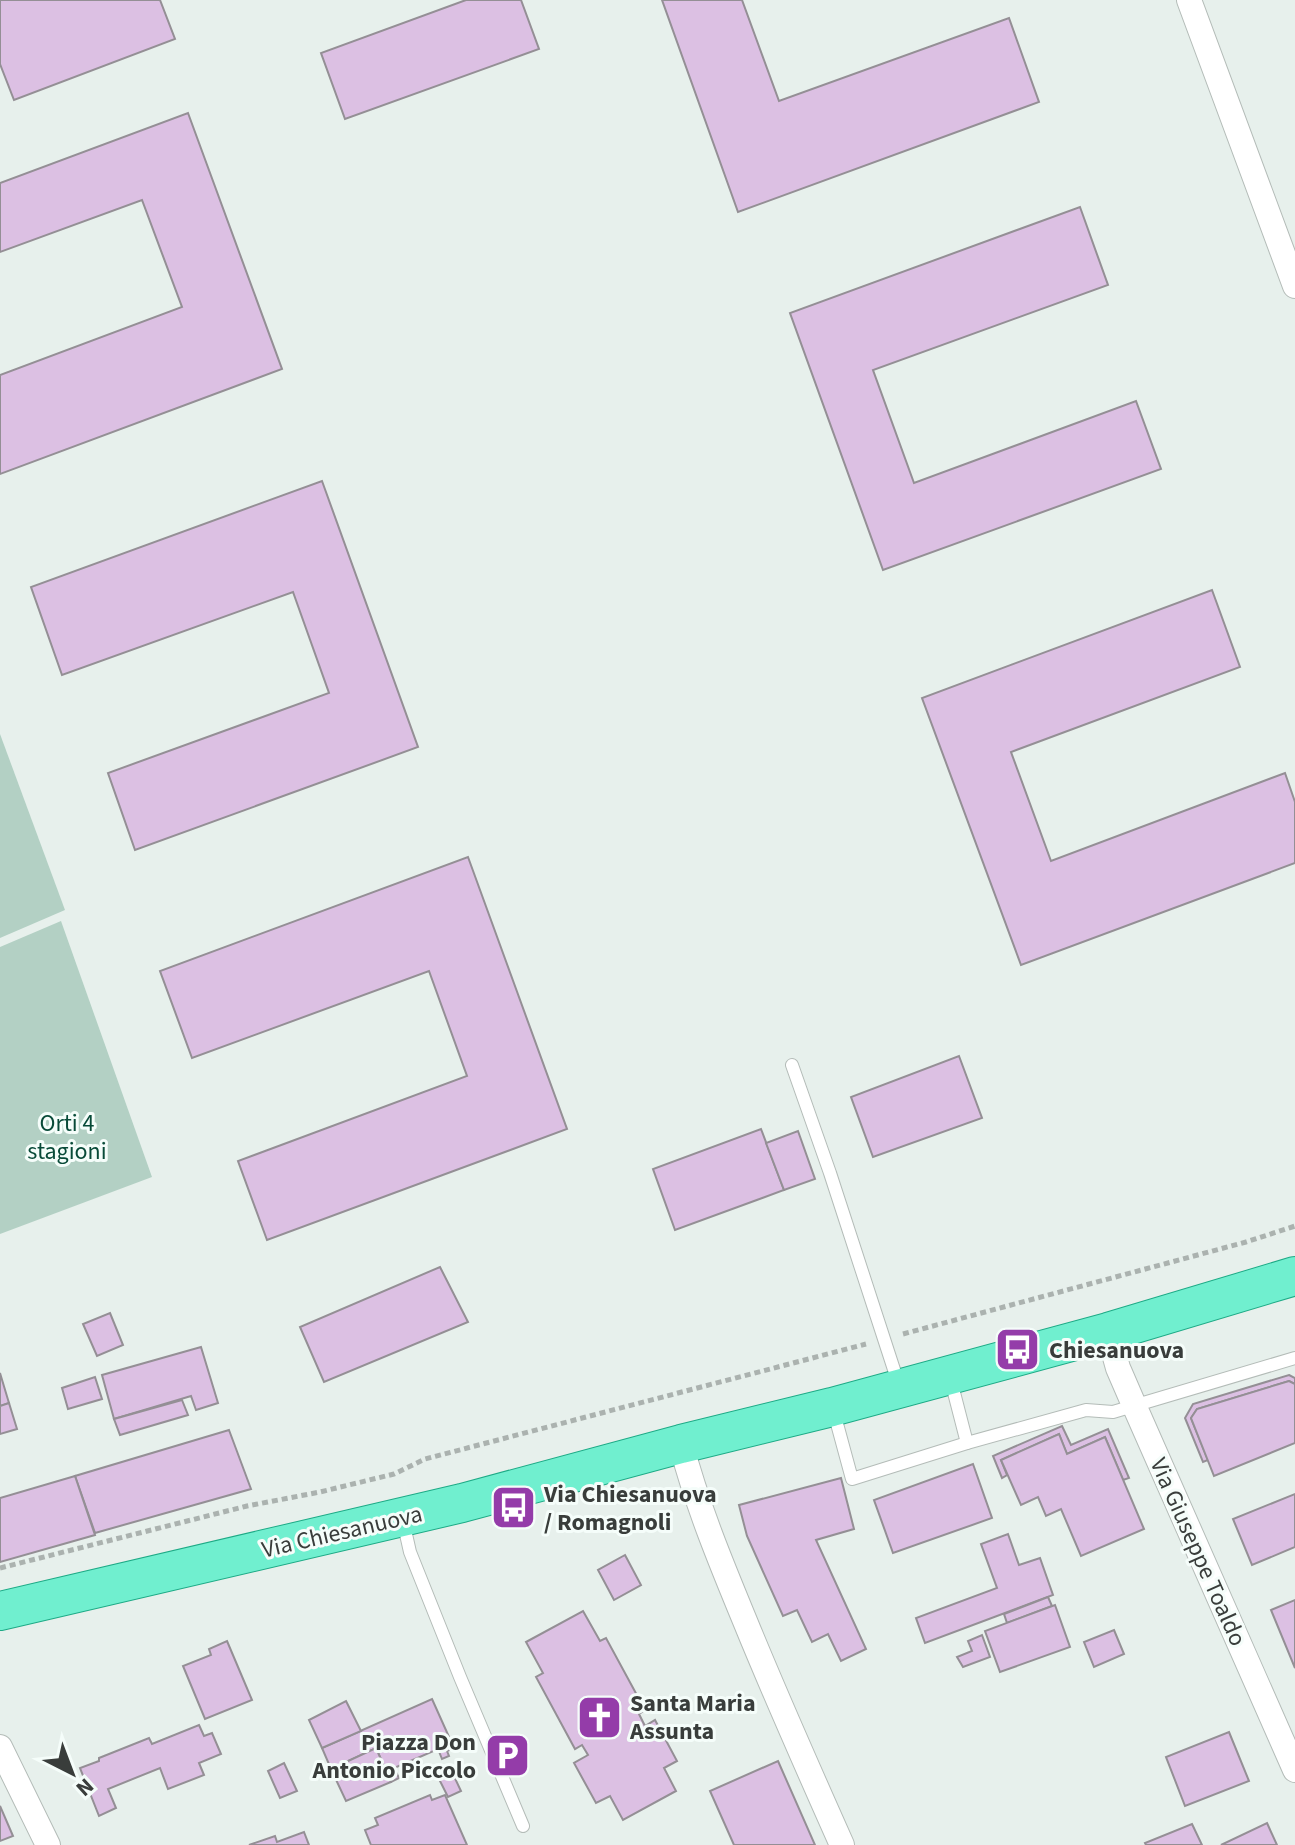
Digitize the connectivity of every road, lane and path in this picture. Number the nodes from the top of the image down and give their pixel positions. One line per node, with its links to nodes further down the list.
1 (1189, 0): 2 (street)
2 (1295, 286)
3 (792, 1065): 11 (lane)
4 (1295, 1226): 6 (path)
5 (1295, 1276): 7 (main road, Via Chiesanuova)
6 (928, 1328)
7 (1108, 1332): 10 (main road, Via Chiesanuova); 12 (street, Via Giuseppe Toaldo)
8 (828, 1354): 17 (path)
9 (1295, 1358): 12 (lane)
10 (949, 1376): 11 (main road, Via Chiesanuova); 14 (lane)
11 (900, 1389): 13 (main road, Via Chiesanuova)
12 (1134, 1405): 14 (lane); 20 (street, Via Giuseppe Toaldo)
13 (832, 1407): 14 (lane); 15 (main road, Via Chiesanuova)
14 (967, 1443)
15 (681, 1444): 16 (main road, Via Chiesanuova); 23 (street)
16 (402, 1517): 18 (main road, Via Chiesanuova); 21 (lane)
17 (0, 1568)
18 (0, 1611)
19 (0, 1747): 22 (street)
20 (1295, 1770)
21 (523, 1826)
22 (48, 1845)
23 (842, 1845)

